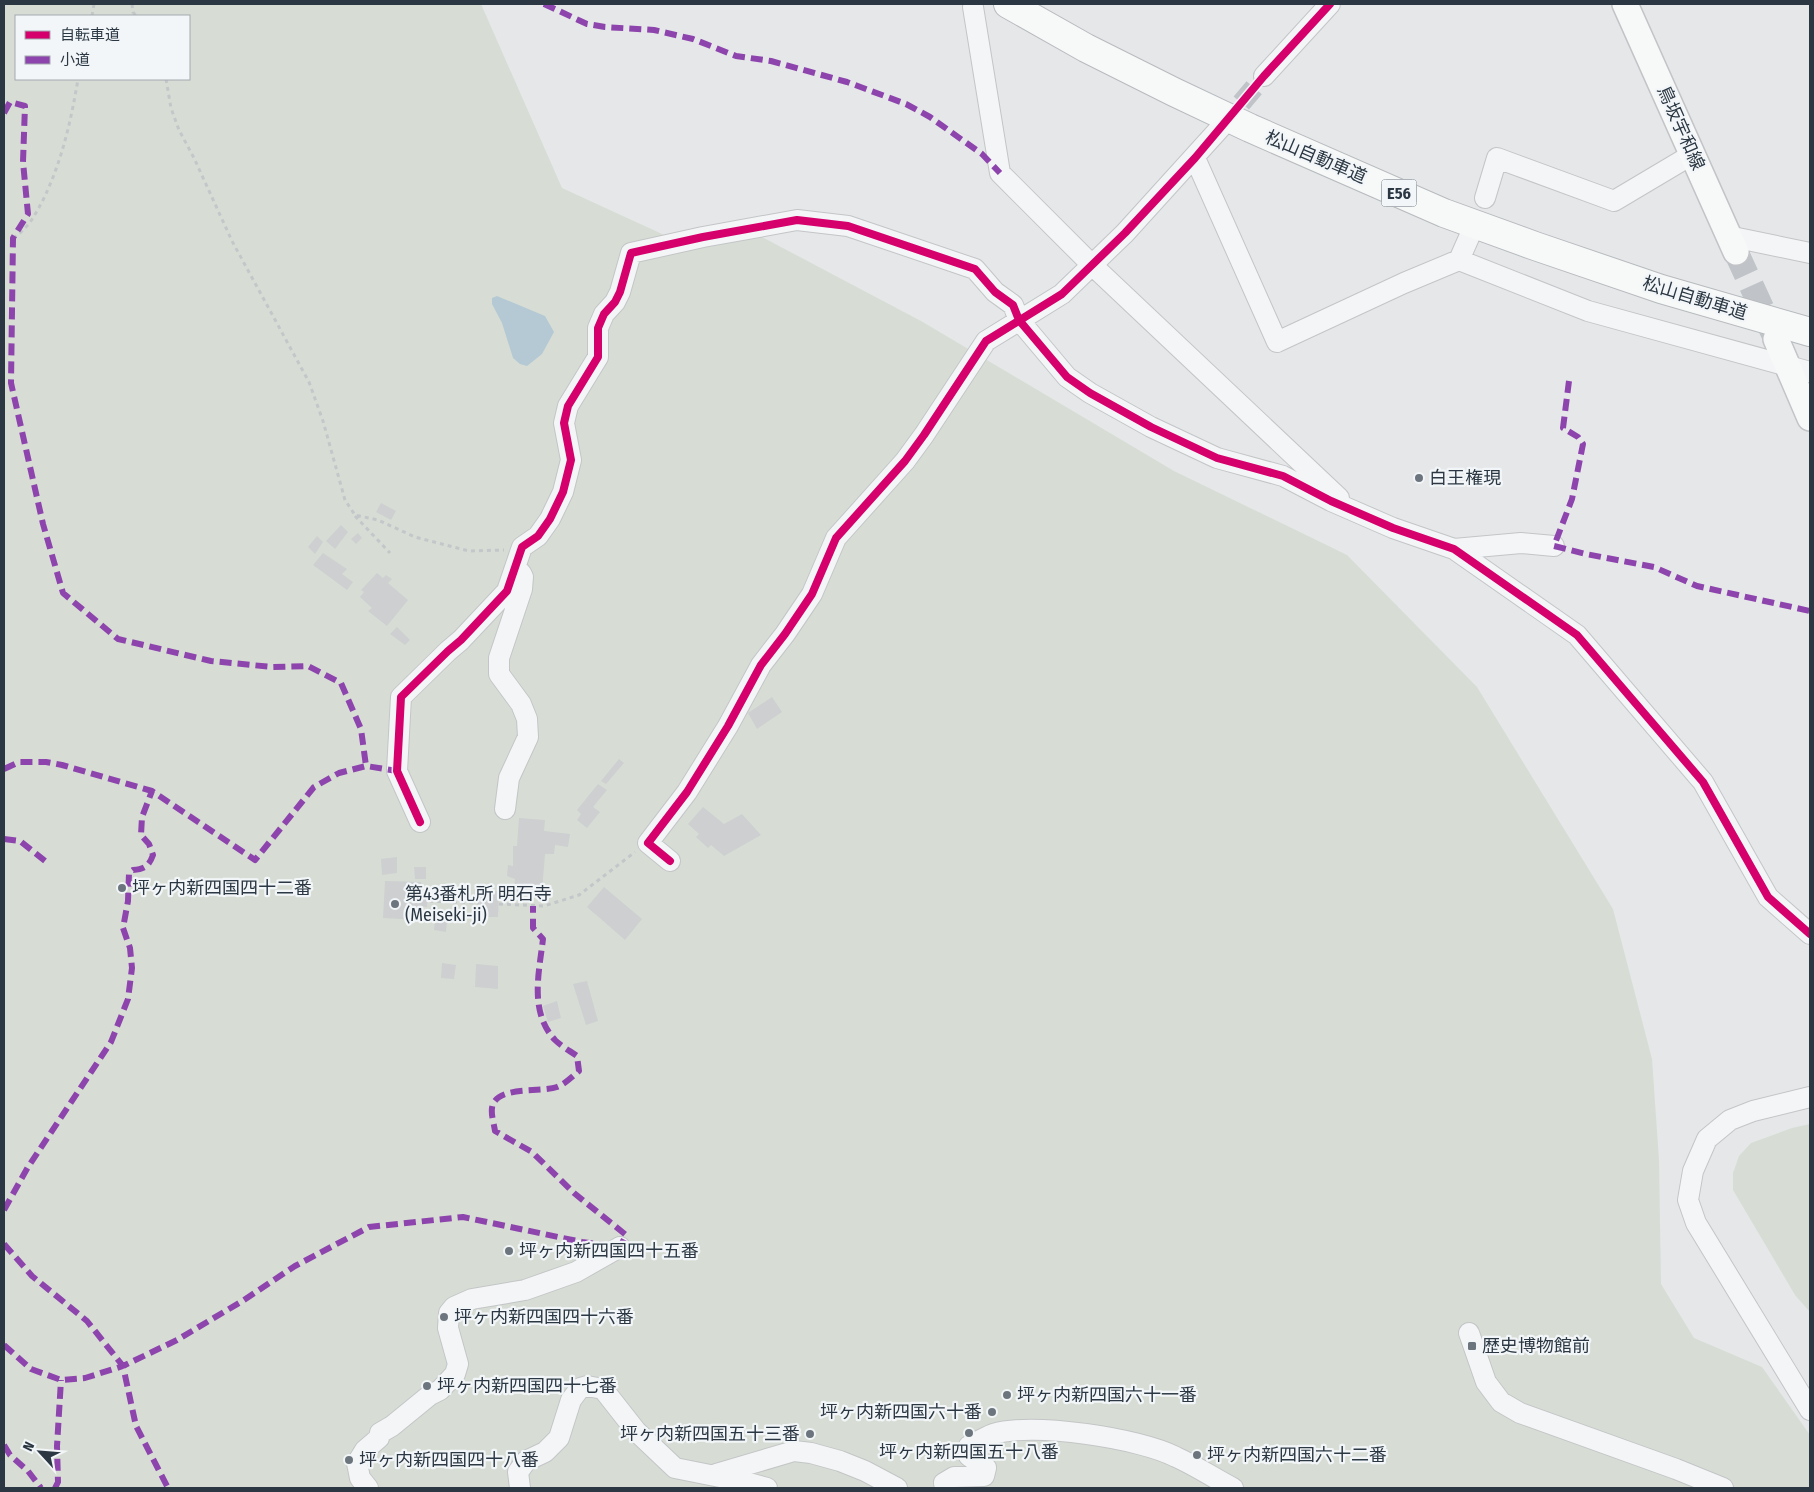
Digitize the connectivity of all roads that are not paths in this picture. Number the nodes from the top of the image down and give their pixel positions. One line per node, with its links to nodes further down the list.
1 (1008, 4): 18 (highway, 松山自動車道 / E56)
2 (1034, 4): 16 (highway, 松山自動車道 / E56)
3 (1330, 4): 6 (street)
4 (1625, 4): 8 (main road, 鳥坂宇和線)
5 (973, 7): 15 (street)
6 (1264, 76)
7 (1222, 126): 9 (street)
8 (1693, 154): 10 (street); 12 (main road, 鳥坂宇和線)
9 (1195, 158): 14 (street); 15 (street)
10 (1486, 198)
11 (1471, 233): 14 (street)
12 (1732, 244): 13 (street)
13 (1810, 253)
14 (1459, 260): 20 (street)
15 (1092, 265): 17 (street); 22 (street)
16 (1810, 316)
17 (1020, 320): 22 (street); 25 (street); 28 (street)
18 (1810, 332)
19 (1776, 339): 20 (main road)
20 (1799, 370): 21 (main road)
21 (1810, 418)
22 (1350, 509): 24 (street)
23 (1554, 546): 24 (street)
24 (1454, 549): 29 (street)
25 (519, 555): 26 (street); 27 (street)
26 (505, 809)
27 (420, 822)
28 (670, 861)
29 (1810, 934)
30 (1810, 1097): 33 (street)
31 (620, 1247): 35 (street)
32 (1469, 1333): 41 (street)
33 (1810, 1410)
34 (712, 1476): 36 (street); 37 (street); 38 (street)
35 (368, 1488)
36 (520, 1488)
37 (767, 1488)
38 (897, 1488)
39 (945, 1488): 40 (street)
40 (1233, 1488)
41 (1723, 1488)

